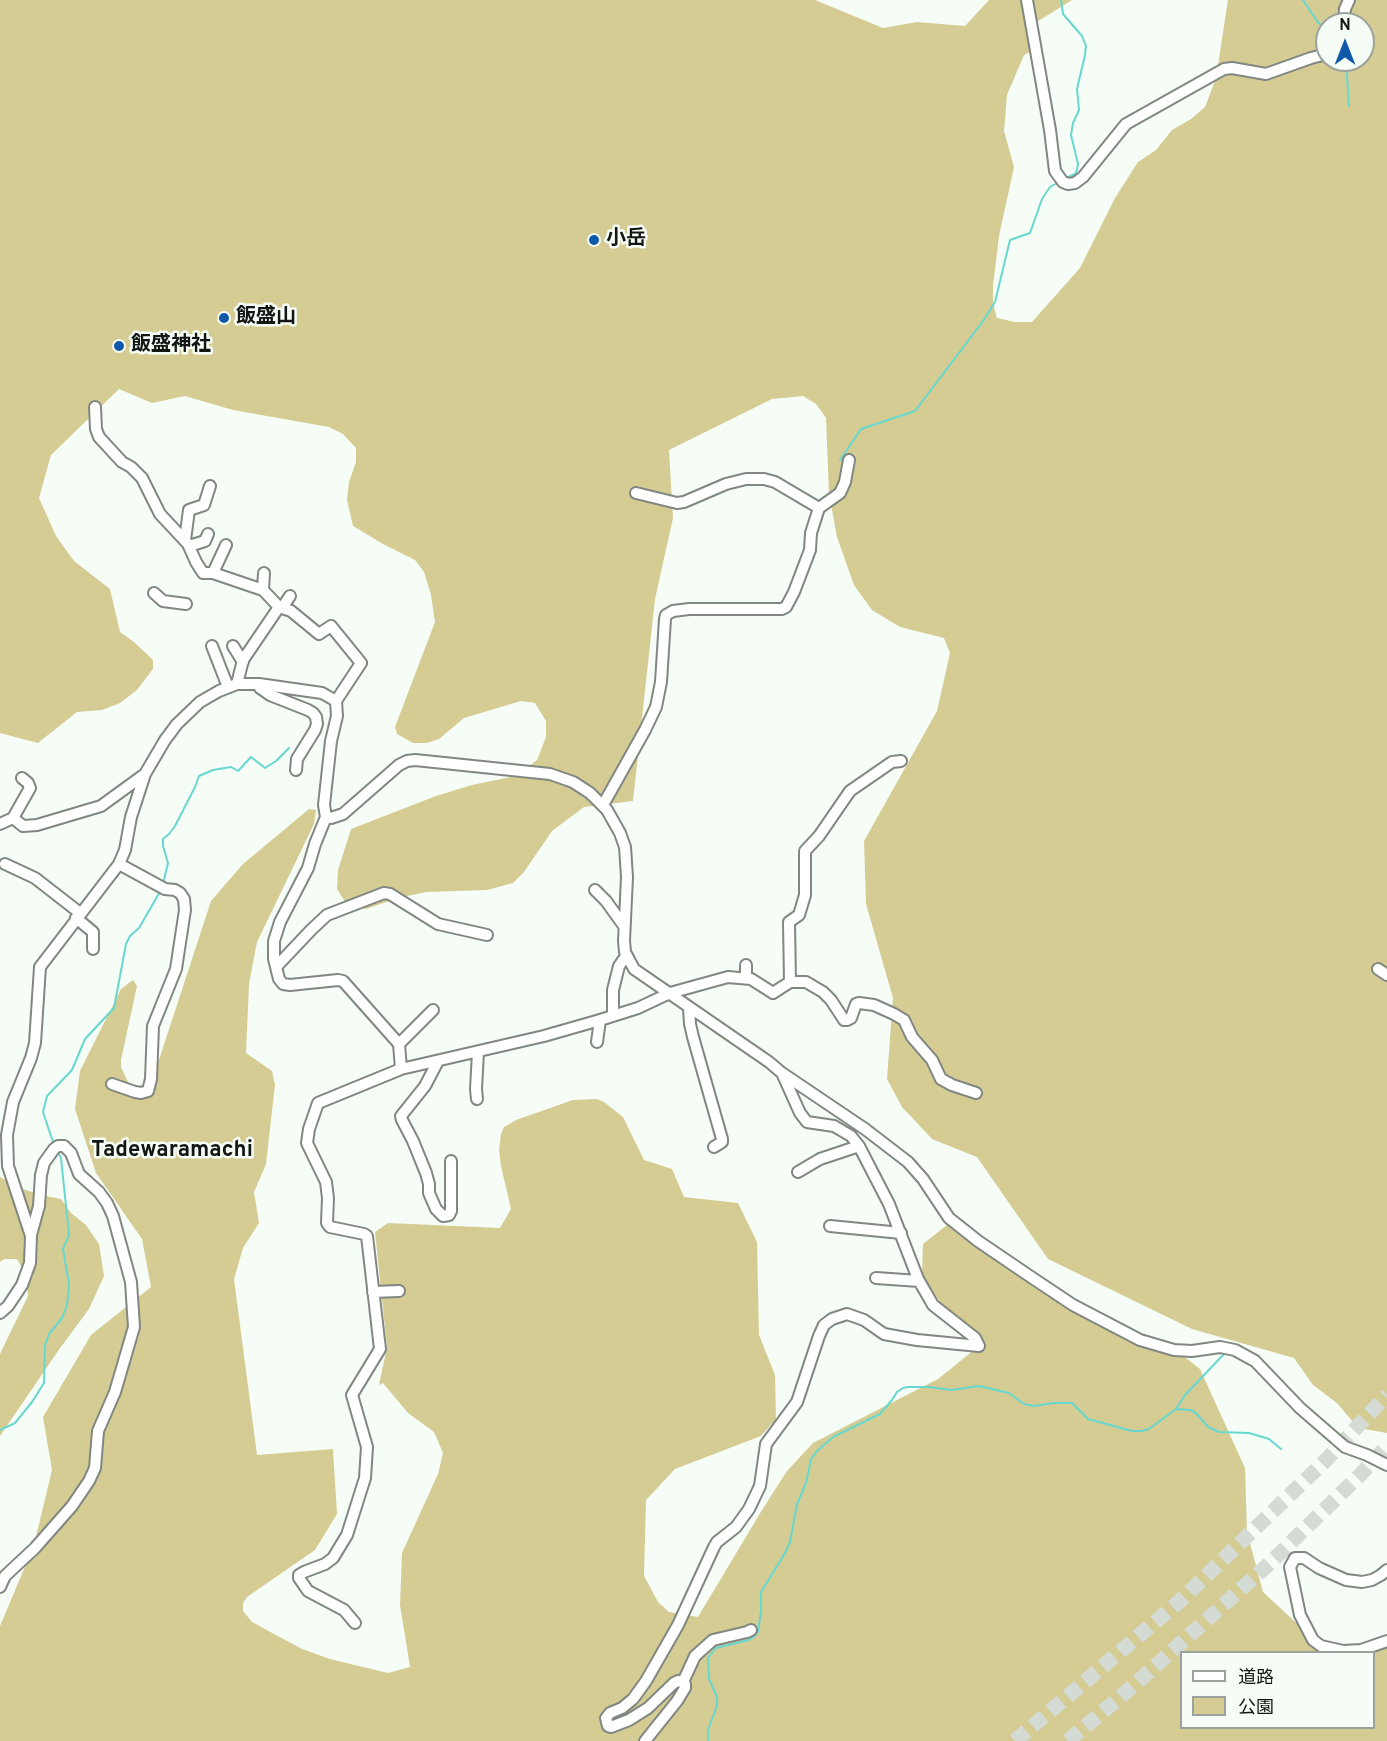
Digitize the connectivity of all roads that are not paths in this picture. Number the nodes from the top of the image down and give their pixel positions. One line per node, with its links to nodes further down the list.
1 (1027, 0): 2 (street)
2 (1315, 57)
3 (95, 407): 9 (street)
4 (849, 460): 7 (street)
5 (210, 486): 9 (street)
6 (636, 493): 7 (street)
7 (819, 508): 28 (street)
8 (208, 534): 9 (street)
9 (187, 543): 11 (street)
10 (226, 545): 11 (street)
11 (213, 573): 13 (street)
12 (264, 573): 13 (street)
13 (263, 590): 17 (street)
14 (154, 593): 16 (street)
15 (290, 596): 17 (street)
16 (186, 604)
17 (280, 608): 20 (street); 23 (street)
18 (212, 646): 22 (street)
19 (233, 646): 20 (street)
20 (243, 662): 22 (street)
21 (259, 684): 22 (street); 23 (street); 25 (street)
22 (233, 685): 26 (street)
23 (336, 701): 29 (street)
24 (901, 761): 43 (street)
25 (296, 770)
26 (144, 774): 30 (street); 33 (street)
27 (22, 778): 30 (street)
28 (603, 805): 29 (street); 36 (street)
29 (326, 817): 41 (street)
30 (13, 818): 31 (street)
31 (0, 824)
32 (5, 864): 35 (street)
33 (119, 864): 35 (street); 55 (street)
34 (597, 897): 36 (street)
35 (78, 916): 38 (street); 64 (street)
36 (624, 926): 39 (street)
37 (488, 935): 41 (street)
38 (93, 949)
39 (626, 956): 44 (street); 47 (street)
40 (746, 965): 42 (street)
41 (276, 967): 50 (street)
42 (746, 978): 43 (street); 44 (street)
43 (790, 982): 56 (street)
44 (670, 993): 45 (street); 47 (street)
45 (689, 1008): 54 (street); 59 (street)
46 (433, 1010): 50 (street)
47 (613, 1016): 48 (street)
48 (600, 1020): 49 (street); 51 (street)
49 (597, 1041)
50 (399, 1044): 53 (street)
51 (478, 1052): 52 (street); 57 (street)
52 (438, 1061): 53 (street); 60 (street)
53 (400, 1069): 68 (street)
54 (782, 1073): 58 (street); 70 (street)
55 (112, 1084)
56 (976, 1093)
57 (477, 1099)
58 (859, 1146): 61 (street); 63 (street)
59 (714, 1147)
60 (451, 1161)
61 (798, 1172)
62 (830, 1226): 63 (street)
63 (901, 1233): 66 (street)
64 (30, 1236): 69 (street); 72 (street)
65 (876, 1278): 66 (street)
66 (919, 1281): 76 (street)
67 (399, 1291): 68 (street)
68 (373, 1292): 73 (street)
69 (0, 1313)
70 (1387, 1465)
71 (1387, 1570): 75 (street)
72 (0, 1587)
73 (355, 1623)
74 (751, 1630): 76 (street)
75 (1387, 1641)
76 (683, 1682): 77 (street)
77 (645, 1741)

